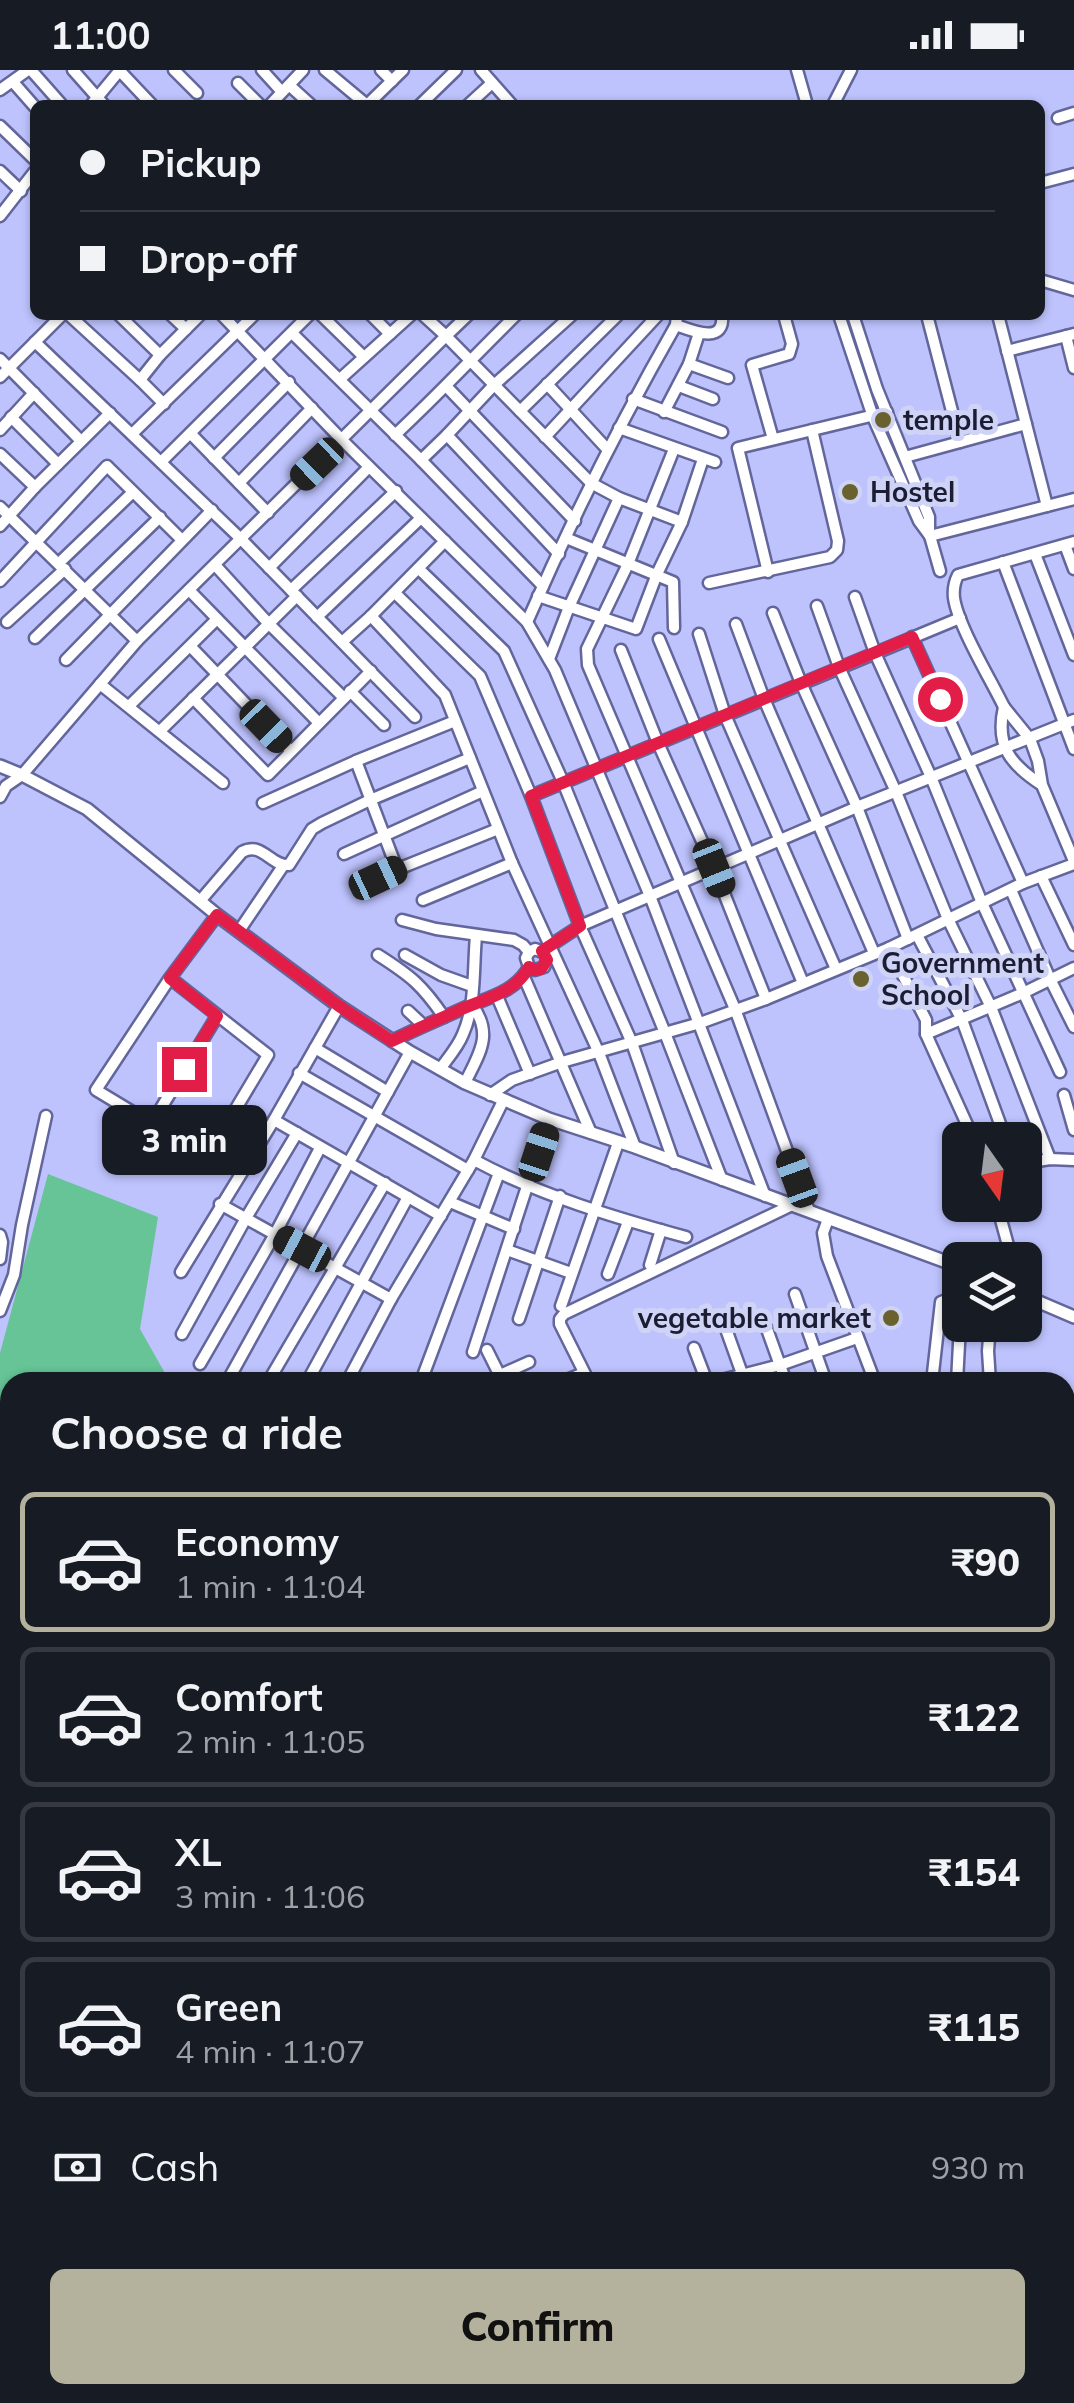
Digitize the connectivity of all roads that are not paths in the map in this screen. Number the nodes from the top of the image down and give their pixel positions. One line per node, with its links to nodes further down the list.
1 (30, 70): 15 (street); 21 (street)
2 (72, 70): 22 (street)
3 (119, 70): 23 (street); 24 (street)
4 (174, 70): 20 (street)
5 (262, 70): 18 (street)
6 (325, 70): 28 (street)
7 (381, 70): 14 (street)
8 (403, 70): 14 (street)
9 (456, 70): 30 (street)
10 (481, 70): 16 (street)
11 (796, 70): 33 (street)
12 (851, 70): 34 (street)
13 (302, 71): 18 (street)
14 (392, 81): 29 (street)
15 (12, 82): 19 (street); 35 (street)
16 (492, 82): 31 (street); 32 (street)
17 (238, 84): 25 (street)
18 (286, 88): 26 (street); 27 (street)
19 (0, 90)
20 (197, 93)
21 (57, 100)
22 (95, 100)
23 (98, 100)
24 (147, 100)
25 (255, 100)
26 (275, 100)
27 (304, 100)
28 (361, 100)
29 (372, 100)
30 (425, 100)
31 (473, 100)
32 (508, 100)
33 (805, 100)
34 (836, 100)
35 (30, 101)
36 (1074, 114): 37 (street)
37 (1058, 118)
38 (2, 131): 39 (street)
39 (30, 156)
40 (0, 171): 44 (street)
41 (1074, 174): 43 (street)
42 (30, 180): 44 (street)
43 (1045, 183)
44 (21, 192): 45 (street)
45 (0, 216)
46 (1045, 281): 47 (street)
47 (1074, 290)
48 (59, 320): 79 (street)
49 (71, 320): 92 (street)
50 (124, 320): 81 (street)
51 (176, 320): 72 (street)
52 (195, 320): 72 (street)
53 (227, 320): 73 (street)
54 (249, 320): 73 (street)
55 (305, 320): 74 (street)
56 (326, 320): 82 (street)
57 (376, 320): 76 (street)
58 (405, 320): 76 (street)
59 (429, 320): 78 (street)
60 (463, 320): 78 (street)
61 (511, 320): 85 (street)
62 (566, 320): 95 (street)
63 (613, 320): 94 (street)
64 (653, 320): 104 (street)
65 (676, 320): 75 (street); 99 (street)
66 (723, 320): 75 (street)
67 (785, 320): 122 (street)
68 (841, 320): 111 (street)
69 (855, 320): 108 (street)
70 (928, 320): 125 (street)
71 (999, 320): 80 (street)
72 (186, 329): 81 (street)
73 (238, 332): 83 (street); 101 (street)
74 (292, 332): 83 (street); 91 (street)
75 (698, 332): 86 (street)
76 (390, 334): 82 (street)
77 (1070, 335): 80 (street); 88 (street)
78 (446, 336): 85 (street); 105 (street)
79 (35, 342): 87 (street); 109 (street)
80 (1007, 350): 112 (street)
81 (160, 355): 92 (street)
82 (364, 357): 91 (street)
83 (264, 358): 93 (street); 118 (street)
84 (0, 359): 87 (street)
85 (470, 360): 95 (street); 96 (street)
86 (689, 364): 90 (street); 97 (street)
87 (9, 368): 89 (street); 98 (street)
88 (1074, 368)
89 (0, 377)
90 (728, 378)
91 (340, 379): 105 (street)
92 (140, 380): 101 (street)
93 (288, 382): 102 (street); 130 (street)
94 (547, 384): 104 (street); 106 (street)
95 (494, 385): 103 (street); 106 (street)
96 (446, 386): 103 (street); 119 (street)
97 (679, 386): 100 (street); 107 (street)
98 (34, 393): 110 (street); 124 (street)
99 (633, 399): 107 (street); 113 (street)
100 (713, 399)
101 (164, 404): 117 (street)
102 (312, 408): 123 (street); 136 (street)
103 (469, 410): 120 (street); 149 (street)
104 (571, 410): 121 (street); 127 (street)
105 (370, 411): 119 (street); 123 (street)
106 (520, 411): 121 (street)
107 (664, 412): 116 (street)
108 (887, 412): 111 (street); 129 (street)
109 (110, 414): 117 (street); 124 (street)
110 (12, 417): 114 (street); 133 (street)
111 (873, 417): 115 (street); 151 (street)
112 (1026, 424): 125 (street); 142 (street)
113 (619, 428): 126 (street); 127 (street)
114 (0, 430)
115 (812, 430): 122 (street); 169 (street)
116 (722, 432)
117 (132, 434): 132 (street)
118 (191, 434): 130 (street); 132 (street)
119 (395, 435): 131 (street)
120 (448, 435): 131 (street); 159 (street)
121 (545, 437): 135 (street)
122 (773, 439): 169 (street)
123 (342, 440): 134 (street); 145 (street)
124 (81, 442): 133 (street)
125 (960, 442): 129 (street)
126 (674, 449): 144 (street); 150 (street)
127 (608, 450): 135 (street)
128 (0, 454): 137 (street)
129 (906, 457): 151 (street)
130 (214, 458): 136 (street)
131 (422, 460): 175 (street)
132 (161, 462): 143 (street)
133 (58, 464): 137 (street)
134 (370, 467): 138 (street); 165 (street)
135 (591, 482): 140 (street); 149 (street)
136 (239, 483): 145 (street)
137 (35, 487): 146 (street)
138 (396, 492): 148 (street); 176 (street)
139 (132, 493): 147 (street); 155 (street); 164 (street)
140 (619, 498): 144 (street); 158 (street)
141 (1074, 499): 142 (street)
142 (1047, 506): 151 (street)
143 (212, 510): 153 (street); 154 (street)
144 (650, 510): 150 (street); 162 (street)
145 (268, 513): 153 (street)
146 (3, 516): 155 (street)
147 (160, 517): 154 (street); 173 (street)
148 (421, 518): 156 (street); 183 (street)
149 (575, 521): 152 (street)
150 (682, 522): 170 (street)
151 (929, 534): 167 (street)
152 (566, 538): 158 (street); 159 (street)
153 (241, 539): 163 (street); 165 (street)
154 (182, 540): 182 (street)
155 (36, 541): 164 (street); 171 (street)
156 (444, 541): 166 (street); 189 (street)
157 (1069, 544): 160 (street); 168 (street)
158 (596, 552): 162 (street); 180 (street)
159 (559, 554): 175 (street)
160 (1035, 554): 161 (street); 203 (street)
161 (1003, 562): 186 (street); 219 (street)
162 (628, 564): 170 (street); 185 (street)
163 (215, 565): 174 (street); 190 (street)
164 (62, 566): 173 (street); 188 (street)
165 (270, 568): 176 (street)
166 (418, 570): 177 (street); 237 (street)
167 (940, 570)
168 (1074, 570)
169 (768, 572): 172 (street)
170 (657, 574): 185 (street); 192 (street)
171 (0, 581)
172 (708, 583)
173 (87, 590): 182 (street); 195 (street)
174 (189, 590): 187 (street); 197 (street)
175 (540, 591): 180 (street); 189 (street)
176 (294, 593): 183 (street); 190 (street)
177 (394, 593): 184 (street); 242 (street)
178 (855, 596): 202 (street)
179 (817, 606): 206 (street)
180 (570, 607): 185 (street); 204 (street)
181 (773, 613): 209 (street)
182 (110, 614): 197 (street); 205 (street)
183 (317, 616): 198 (street)
184 (372, 616): 198 (street); 218 (street)
185 (602, 618): 229 (street)
186 (960, 618): 194 (street); 215 (street)
187 (217, 619): 199 (street); 200 (street)
188 (7, 622)
189 (526, 622): 204 (street)
190 (269, 624): 200 (street); 211 (street)
191 (736, 624): 213 (street)
192 (674, 628)
193 (699, 634): 216 (street)
194 (912, 637): 202 (street); 232 (street)
195 (35, 638)
196 (659, 639): 222 (street)
197 (137, 642): 210 (street)
198 (342, 642): 207 (street)
199 (191, 646): 208 (street); 214 (street)
200 (245, 648): 208 (street); 220 (street)
201 (621, 650): 225 (street)
202 (875, 652): 206 (street); 236 (street)
203 (1074, 655)
204 (548, 659): 234 (street)
205 (66, 660)
206 (839, 667): 209 (street); 241 (street)
207 (370, 671): 211 (street); 217 (street)
208 (217, 674): 212 (street); 228 (street)
209 (801, 683): 213 (street); 246 (street)
210 (100, 684): 214 (street); 235 (street)
211 (347, 694): 220 (street); 221 (street)
212 (193, 698): 223 (street); 228 (street)
213 (764, 699): 216 (street); 247 (street)
214 (129, 706): 223 (street)
215 (1004, 707): 224 (street); 226 (street)
216 (725, 715): 222 (street); 250 (street)
217 (415, 717)
218 (456, 721): 230 (street); 231 (street)
219 (1069, 722): 224 (street); 227 (street)
220 (319, 723): 228 (street)
221 (384, 725)
222 (694, 727): 225 (street); 253 (street)
223 (160, 731): 238 (street)
224 (1030, 739): 226 (street); 239 (street)
225 (658, 743): 229 (street); 257 (street)
226 (1005, 748): 232 (street); 239 (street)
227 (1074, 749)
228 (291, 751)
229 (628, 755): 234 (street); 261 (street)
230 (470, 758): 240 (street); 244 (street)
231 (356, 761): 244 (street); 245 (street)
232 (969, 761): 236 (street); 262 (street)
233 (0, 766): 235 (street)
234 (596, 768): 237 (street); 264 (street)
235 (22, 775): 243 (street); 266 (street)
236 (931, 777): 241 (street); 267 (street)
237 (563, 782): 242 (street); 268 (street)
238 (223, 783)
239 (1042, 785): 251 (street)
240 (483, 790): 248 (street); 249 (street)
241 (896, 792): 246 (street); 270 (street)
242 (531, 796): 272 (street)
243 (0, 797)
244 (370, 800): 249 (street); 256 (street)
245 (264, 802)
246 (857, 807): 247 (street); 275 (street)
247 (817, 824): 250 (street); 280 (street)
248 (498, 829): 255 (street); 258 (street)
249 (384, 836): 252 (street); 258 (street)
250 (780, 839): 253 (street); 284 (street)
251 (1071, 846): 254 (street)
252 (344, 854)
253 (749, 854): 257 (street); 288 (street)
254 (1074, 862): 259 (street)
255 (512, 864): 265 (street); 277 (street)
256 (284, 866): 266 (street); 273 (street)
257 (714, 868): 261 (street); 292 (street)
258 (397, 869): 260 (street)
259 (1041, 876): 262 (street); 276 (street)
260 (378, 878)
261 (683, 882): 264 (street); 296 (street)
262 (1023, 883): 263 (street)
263 (1011, 890): 267 (street); 287 (street)
264 (650, 896): 268 (street); 301 (street)
265 (423, 900)
266 (200, 901): 269 (street)
267 (982, 904): 270 (street); 290 (street)
268 (615, 911): 272 (street); 304 (street)
269 (217, 915): 273 (street); 286 (street)
270 (948, 919): 275 (street); 295 (street)
271 (402, 920): 274 (street)
272 (580, 926): 277 (street); 307 (street)
273 (238, 931): 294 (street)
274 (476, 936): 279 (street); 289 (street)
275 (913, 937): 278 (street); 300 (street)
276 (1074, 945)
277 (546, 947): 279 (street); 285 (street); 310 (street)
278 (890, 948): 280 (street); 305 (street)
279 (529, 952): 285 (street)
280 (874, 953): 284 (street)
281 (378, 955): 299 (street)
282 (406, 955): 289 (street)
283 (1074, 968): 287 (street)
284 (836, 969): 288 (street)
285 (526, 972): 291 (street); 311 (street)
286 (170, 978): 298 (street); 327 (street)
287 (1050, 980): 290 (street); 303 (street)
288 (802, 983): 292 (street)
289 (472, 986): 293 (street)
290 (1024, 993): 295 (street); 313 (street)
291 (497, 996): 293 (street); 315 (street)
292 (766, 998): 296 (street)
293 (472, 1005): 299 (street); 312 (street); 316 (street)
294 (339, 1006): 306 (street); 308 (street)
295 (991, 1007): 300 (street); 334 (street)
296 (735, 1009): 301 (street); 351 (street)
297 (408, 1010): 302 (street)
298 (217, 1016): 327 (street); 327 (street)
299 (444, 1017): 302 (street)
300 (962, 1020): 305 (street); 326 (street)
301 (700, 1023): 304 (street); 345 (street)
302 (423, 1025): 306 (street)
303 (1074, 1027)
304 (665, 1032): 307 (street); 341 (street)
305 (926, 1034): 325 (street)
306 (392, 1041): 309 (street)
307 (632, 1042): 310 (street); 338 (street)
308 (315, 1048): 314 (street); 317 (street)
309 (410, 1052): 312 (street); 317 (street)
310 (599, 1053): 311 (street); 332 (street)
311 (562, 1062): 315 (street); 330 (street)
312 (440, 1069): 316 (street)
313 (1060, 1072)
314 (300, 1073): 322 (street); 324 (street)
315 (530, 1074): 318 (street)
316 (465, 1083): 318 (street)
317 (388, 1092): 322 (street)
318 (490, 1095): 320 (street)
319 (1064, 1095): 328 (street)
320 (503, 1101): 323 (street); 339 (street)
321 (46, 1116): 378 (street)
322 (373, 1117): 337 (street); 339 (street)
323 (550, 1119): 330 (street); 343 (street)
324 (274, 1120): 329 (street); 348 (street)
325 (966, 1122)
326 (999, 1122)
327 (152, 1123)
328 (1074, 1130)
329 (297, 1133): 333 (street); 354 (street)
330 (590, 1133): 331 (street)
331 (618, 1143): 332 (street); 350 (street)
332 (636, 1147): 338 (street)
333 (320, 1148): 337 (street); 360 (street)
334 (1050, 1160): 335 (street); 336 (street)
335 (1074, 1160)
336 (1042, 1161)
337 (350, 1163): 342 (street); 362 (street)
338 (674, 1163): 341 (street)
339 (472, 1165): 340 (street); 347 (street)
340 (498, 1173): 343 (street); 353 (street)
341 (722, 1180): 345 (street)
342 (384, 1183): 346 (street); 368 (street)
343 (528, 1186): 344 (street); 357 (street)
344 (560, 1196): 350 (street); 366 (street)
345 (766, 1196): 349 (street)
346 (408, 1197): 352 (street); 372 (street)
347 (450, 1202): 352 (street); 353 (street)
348 (220, 1204): 354 (street); 369 (street)
349 (792, 1205): 351 (street); 401 (street)
350 (594, 1210): 356 (street); 370 (street)
351 (809, 1211): 355 (street)
352 (441, 1216): 374 (street)
353 (484, 1216): 357 (street); 398 (street)
354 (246, 1218): 360 (street); 383 (street)
355 (828, 1219): 365 (street); 384 (street)
356 (628, 1222): 358 (street); 371 (street)
357 (514, 1228): 363 (street)
358 (662, 1230): 361 (street); 367 (street)
359 (0, 1234): 364 (street)
360 (275, 1234): 362 (street); 392 (street)
361 (686, 1237)
362 (302, 1249): 368 (street); 394 (street)
363 (506, 1250): 366 (street); 389 (street)
364 (0, 1259)
365 (942, 1260)
366 (538, 1262): 370 (street); 380 (street)
367 (650, 1265)
368 (334, 1266): 372 (street); 395 (street)
369 (181, 1272)
370 (572, 1273): 377 (street)
371 (608, 1274)
372 (362, 1282): 374 (street); 396 (street)
373 (795, 1294): 390 (street)
374 (392, 1300): 397 (street)
375 (942, 1302): 408 (street)
376 (1042, 1303): 379 (street)
377 (560, 1306)
378 (0, 1310)
379 (1074, 1317)
380 (519, 1319)
381 (768, 1329): 393 (street)
382 (726, 1330): 403 (street)
383 (182, 1334)
384 (857, 1338): 390 (street); 407 (street)
385 (959, 1342): 409 (street)
386 (989, 1342): 410 (street)
387 (694, 1348): 402 (street)
388 (488, 1350): 399 (street)
389 (473, 1352)
390 (816, 1353): 393 (street); 406 (street)
391 (529, 1362): 400 (street)
392 (200, 1364)
393 (780, 1365): 404 (street); 405 (street)
394 (234, 1372)
395 (274, 1372)
396 (312, 1372)
397 (352, 1372)
398 (425, 1372)
399 (499, 1372)
400 (513, 1372)
401 (583, 1372)
402 (703, 1372)
403 (741, 1372)
404 (762, 1372)
405 (782, 1372)
406 (823, 1372)
407 (871, 1372)
408 (933, 1372)
409 (958, 1372)
410 (989, 1372)

